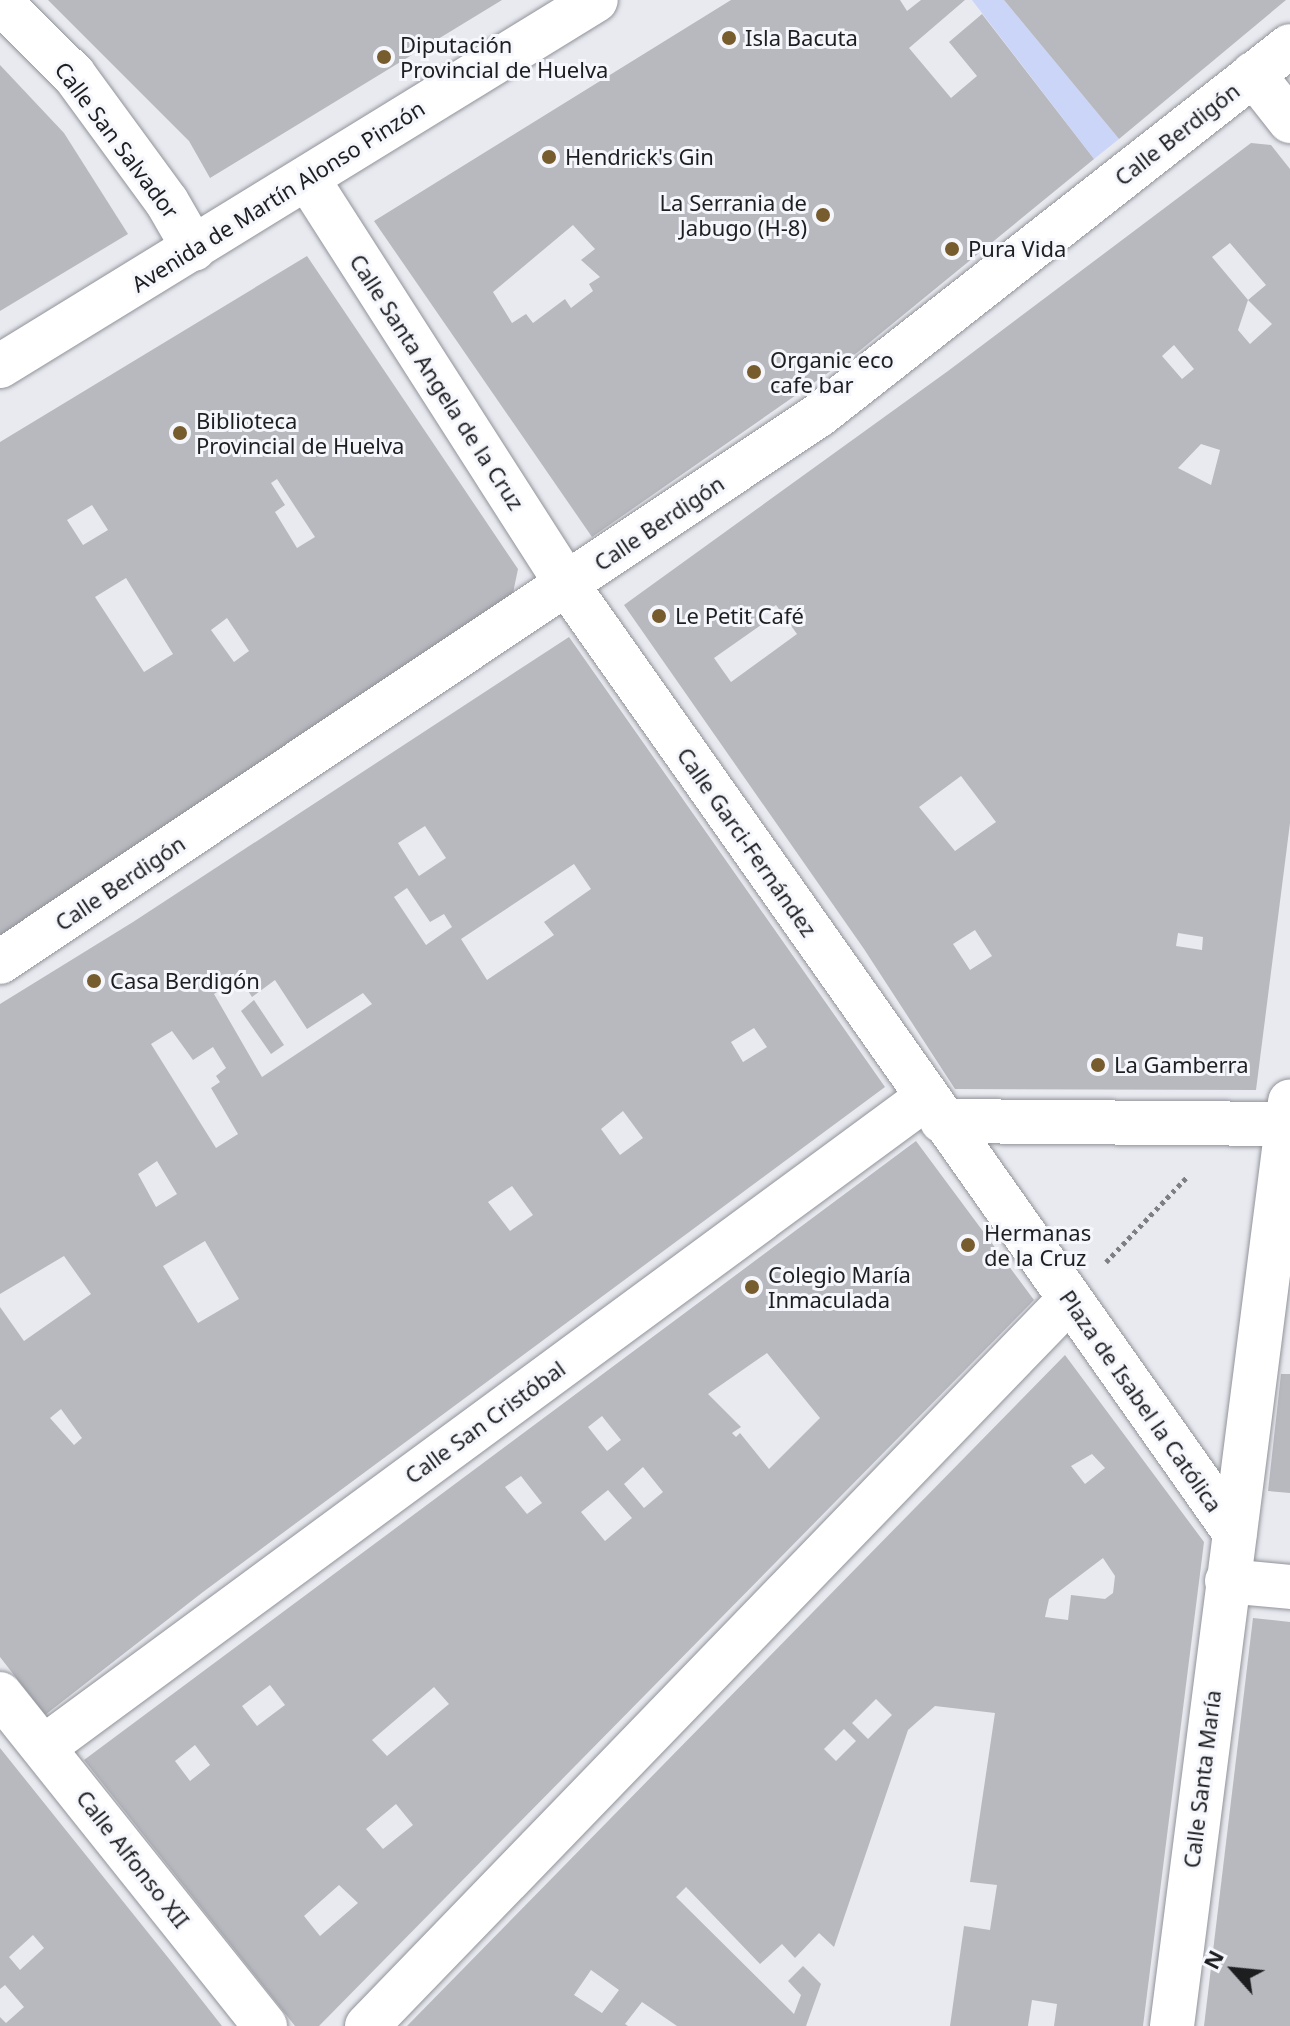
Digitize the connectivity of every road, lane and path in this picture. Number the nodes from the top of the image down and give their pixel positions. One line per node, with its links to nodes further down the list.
1 (596, 0): 6 (street, Avenida de Martín Alonso Pinzón)
2 (0, 2): 7 (street, Calle San Salvador)
3 (1290, 46): 4 (street, Calle Berdigón)
4 (1253, 74): 5 (street); 9 (street, Calle Berdigón)
5 (1290, 121)
6 (307, 178): 7 (street, Avenida de Martín Alonso Pinzón); 9 (street, Calle Santa Angela de la Cruz)
7 (194, 249): 8 (street, Avenida de Martín Alonso Pinzón)
8 (0, 366)
9 (568, 586): 10 (street, Calle Berdigón); 11 (street, Calle Garci-Fernández)
10 (0, 962)
11 (934, 1109): 13 (street, Plaza de Isabel la Católica); 14 (street, Plaza de Isabel la Católica); 19 (street, Calle San Cristóbal)
12 (1289, 1117): 13 (street, Plaza de Isabel la Católica); 15 (street, Plaza de Isabel la Católica)
13 (1217, 1123): 14 (path)
14 (1069, 1300): 15 (street, Plaza de Isabel la Católica); 21 (street)
15 (1235, 1533): 16 (street, Calle Santa María)
16 (1227, 1581): 17 (street); 22 (street, Calle Santa María)
17 (1290, 1587)
18 (0, 1694): 19 (street, Calle Alfonso XII)
19 (44, 1747): 20 (street, Calle Alfonso XII)
20 (265, 2026)
21 (367, 2026)
22 (1172, 2026)

